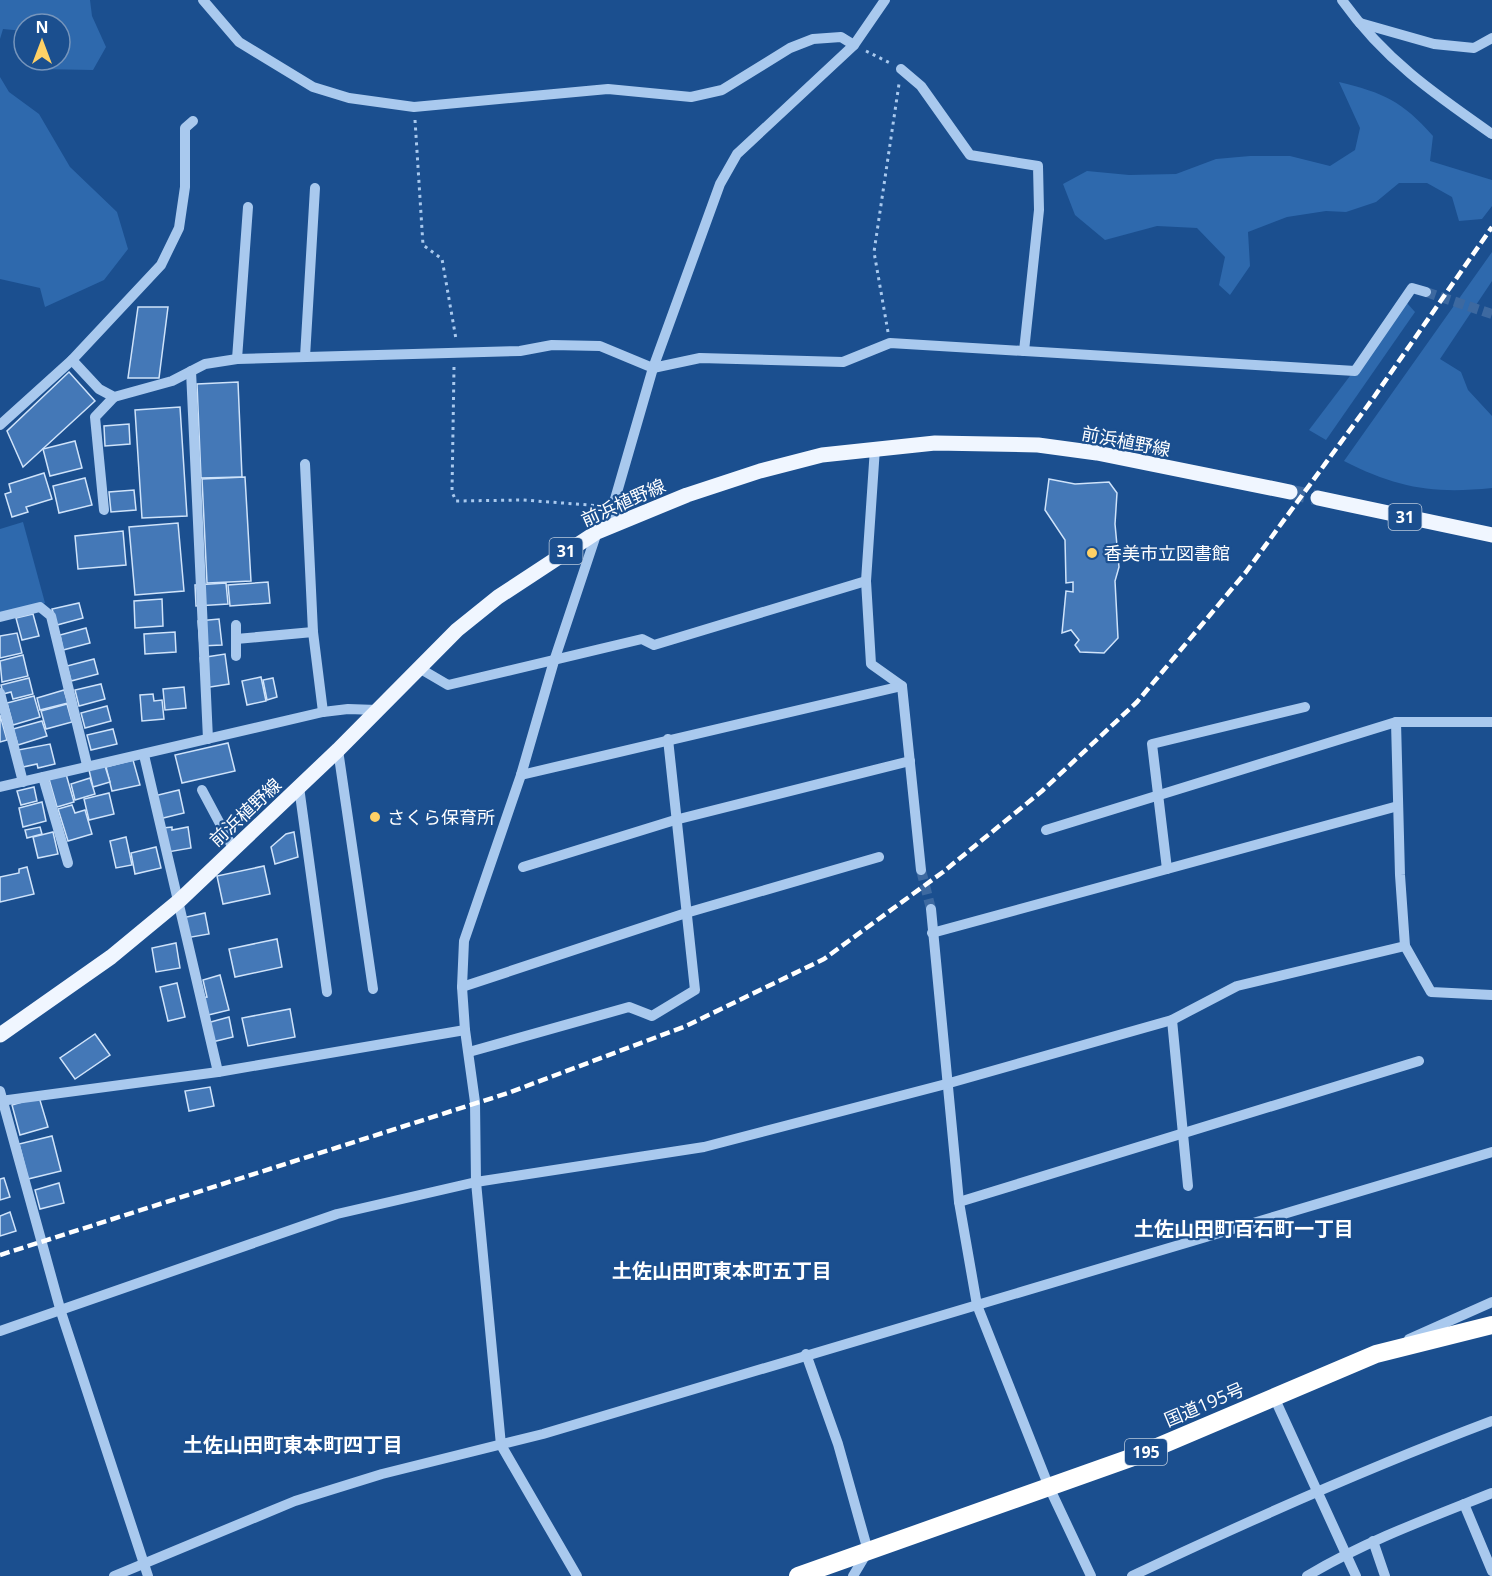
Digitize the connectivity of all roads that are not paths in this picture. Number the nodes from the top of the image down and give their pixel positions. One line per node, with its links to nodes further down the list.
1 (203, 0): 6 (street)
2 (885, 0): 6 (street)
3 (1342, 0): 4 (street)
4 (1358, 22): 5 (street); 9 (street)
5 (1492, 38)
6 (854, 45): 17 (street)
7 (901, 69): 13 (street)
8 (193, 121): 16 (street)
9 (1492, 134)
10 (315, 188): 14 (street)
11 (248, 207): 15 (street)
12 (1426, 292): 13 (street)
13 (1024, 351): 17 (street)
14 (305, 357): 15 (street); 17 (street)
15 (237, 359): 18 (street)
16 (72, 360): 19 (street); 20 (street)
17 (653, 368): 26 (street)
18 (191, 371): 19 (street); 44 (street)
19 (114, 397): 25 (street)
20 (0, 425)
21 (875, 448): 23 (main road, 前浜植野線 / 31); 26 (main road, 前浜植野線 / 31); 29 (street)
22 (305, 464): 32 (street)
23 (1290, 492)
24 (1318, 498): 28 (main road, 31)
25 (104, 510)
26 (617, 524): 27 (main road, 前浜植野線 / 31)
27 (597, 532): 35 (street); 36 (main road, 前浜植野線 / 31)
28 (1492, 535)
29 (866, 580): 35 (street); 37 (street)
30 (0, 617): 49 (street)
31 (236, 625): 33 (street)
32 (313, 632): 33 (street); 41 (street)
33 (236, 639): 34 (street)
34 (236, 656)
35 (554, 661): 36 (street); 50 (street)
36 (419, 668): 40 (main road, 前浜植野線 / 31)
37 (902, 686): 45 (street); 48 (street)
38 (0, 693): 52 (street)
39 (1305, 707): 56 (street)
40 (377, 710): 41 (street); 46 (main road, 前浜植野線 / 31)
41 (323, 712): 44 (street)
42 (1396, 722): 43 (street); 56 (street); 57 (street)
43 (1492, 722)
44 (208, 739): 47 (street)
45 (668, 739): 50 (street); 58 (street)
46 (338, 750): 54 (main road, 前浜植野線 / 31); 72 (street)
47 (144, 754): 49 (street); 66 (street)
48 (910, 761): 58 (street); 65 (street)
49 (87, 765): 51 (street)
50 (521, 775): 71 (street)
51 (43, 777): 52 (street); 62 (street)
52 (23, 782): 53 (street)
53 (0, 787)
54 (299, 788): 60 (main road, 前浜植野線 / 31); 73 (street)
55 (202, 790): 60 (street)
56 (1158, 796): 59 (street); 64 (street)
57 (1398, 806): 64 (street); 70 (street)
58 (675, 820): 63 (street); 68 (street)
59 (1046, 830)
60 (234, 850): 66 (main road, 前浜植野線 / 31)
61 (879, 857): 68 (street)
62 (68, 863)
63 (523, 867)
64 (1167, 869): 69 (street)
65 (921, 870)
66 (180, 900): 77 (main road, 前浜植野線 / 31); 80 (street)
67 (931, 909): 69 (street)
68 (686, 913): 71 (street); 78 (street)
69 (932, 933): 81 (street)
70 (1405, 946): 74 (street); 75 (street)
71 (462, 987): 76 (street)
72 (373, 989)
73 (327, 992)
74 (1492, 995)
75 (1172, 1020): 81 (street); 83 (street)
76 (465, 1030): 78 (street); 80 (street)
77 (0, 1035)
78 (469, 1052): 85 (street)
79 (1419, 1061): 83 (street)
80 (218, 1072): 82 (street)
81 (946, 1084): 85 (street); 87 (street)
82 (1, 1098): 90 (street)
83 (1183, 1135): 86 (street); 87 (street)
84 (1492, 1152): 89 (street)
85 (476, 1182): 90 (street); 97 (street)
86 (1188, 1186)
87 (959, 1202): 89 (street)
88 (1492, 1302): 94 (street)
89 (977, 1305): 93 (street); 98 (street)
90 (61, 1312): 92 (street); 105 (street)
91 (1492, 1325): 94 (highway, 国道195号 / 195)
92 (0, 1331)
93 (806, 1354): 97 (street); 103 (street)
94 (1376, 1354): 95 (highway, 国道195号 / 195)
95 (1274, 1397): 98 (highway, 国道195号 / 195); 99 (street)
96 (1492, 1421): 99 (street)
97 (501, 1445): 105 (street); 109 (street)
98 (1049, 1487): 103 (highway, 国道195号 / 195); 112 (street)
99 (1317, 1493): 104 (street); 113 (street)
100 (1492, 1493): 101 (street)
101 (1464, 1504): 102 (street); 106 (street)
102 (1373, 1541): 104 (street); 116 (street)
103 (868, 1551): 110 (highway, 国道195号 / 195); 111 (street)
104 (1345, 1553): 114 (street); 115 (street)
105 (143, 1564): 107 (street); 108 (street)
106 (1492, 1571)
107 (114, 1576)
108 (148, 1576)
109 (577, 1576)
110 (798, 1576)
111 (853, 1576)
112 (1091, 1576)
113 (1132, 1576)
114 (1307, 1576)
115 (1356, 1576)
116 (1386, 1576)

